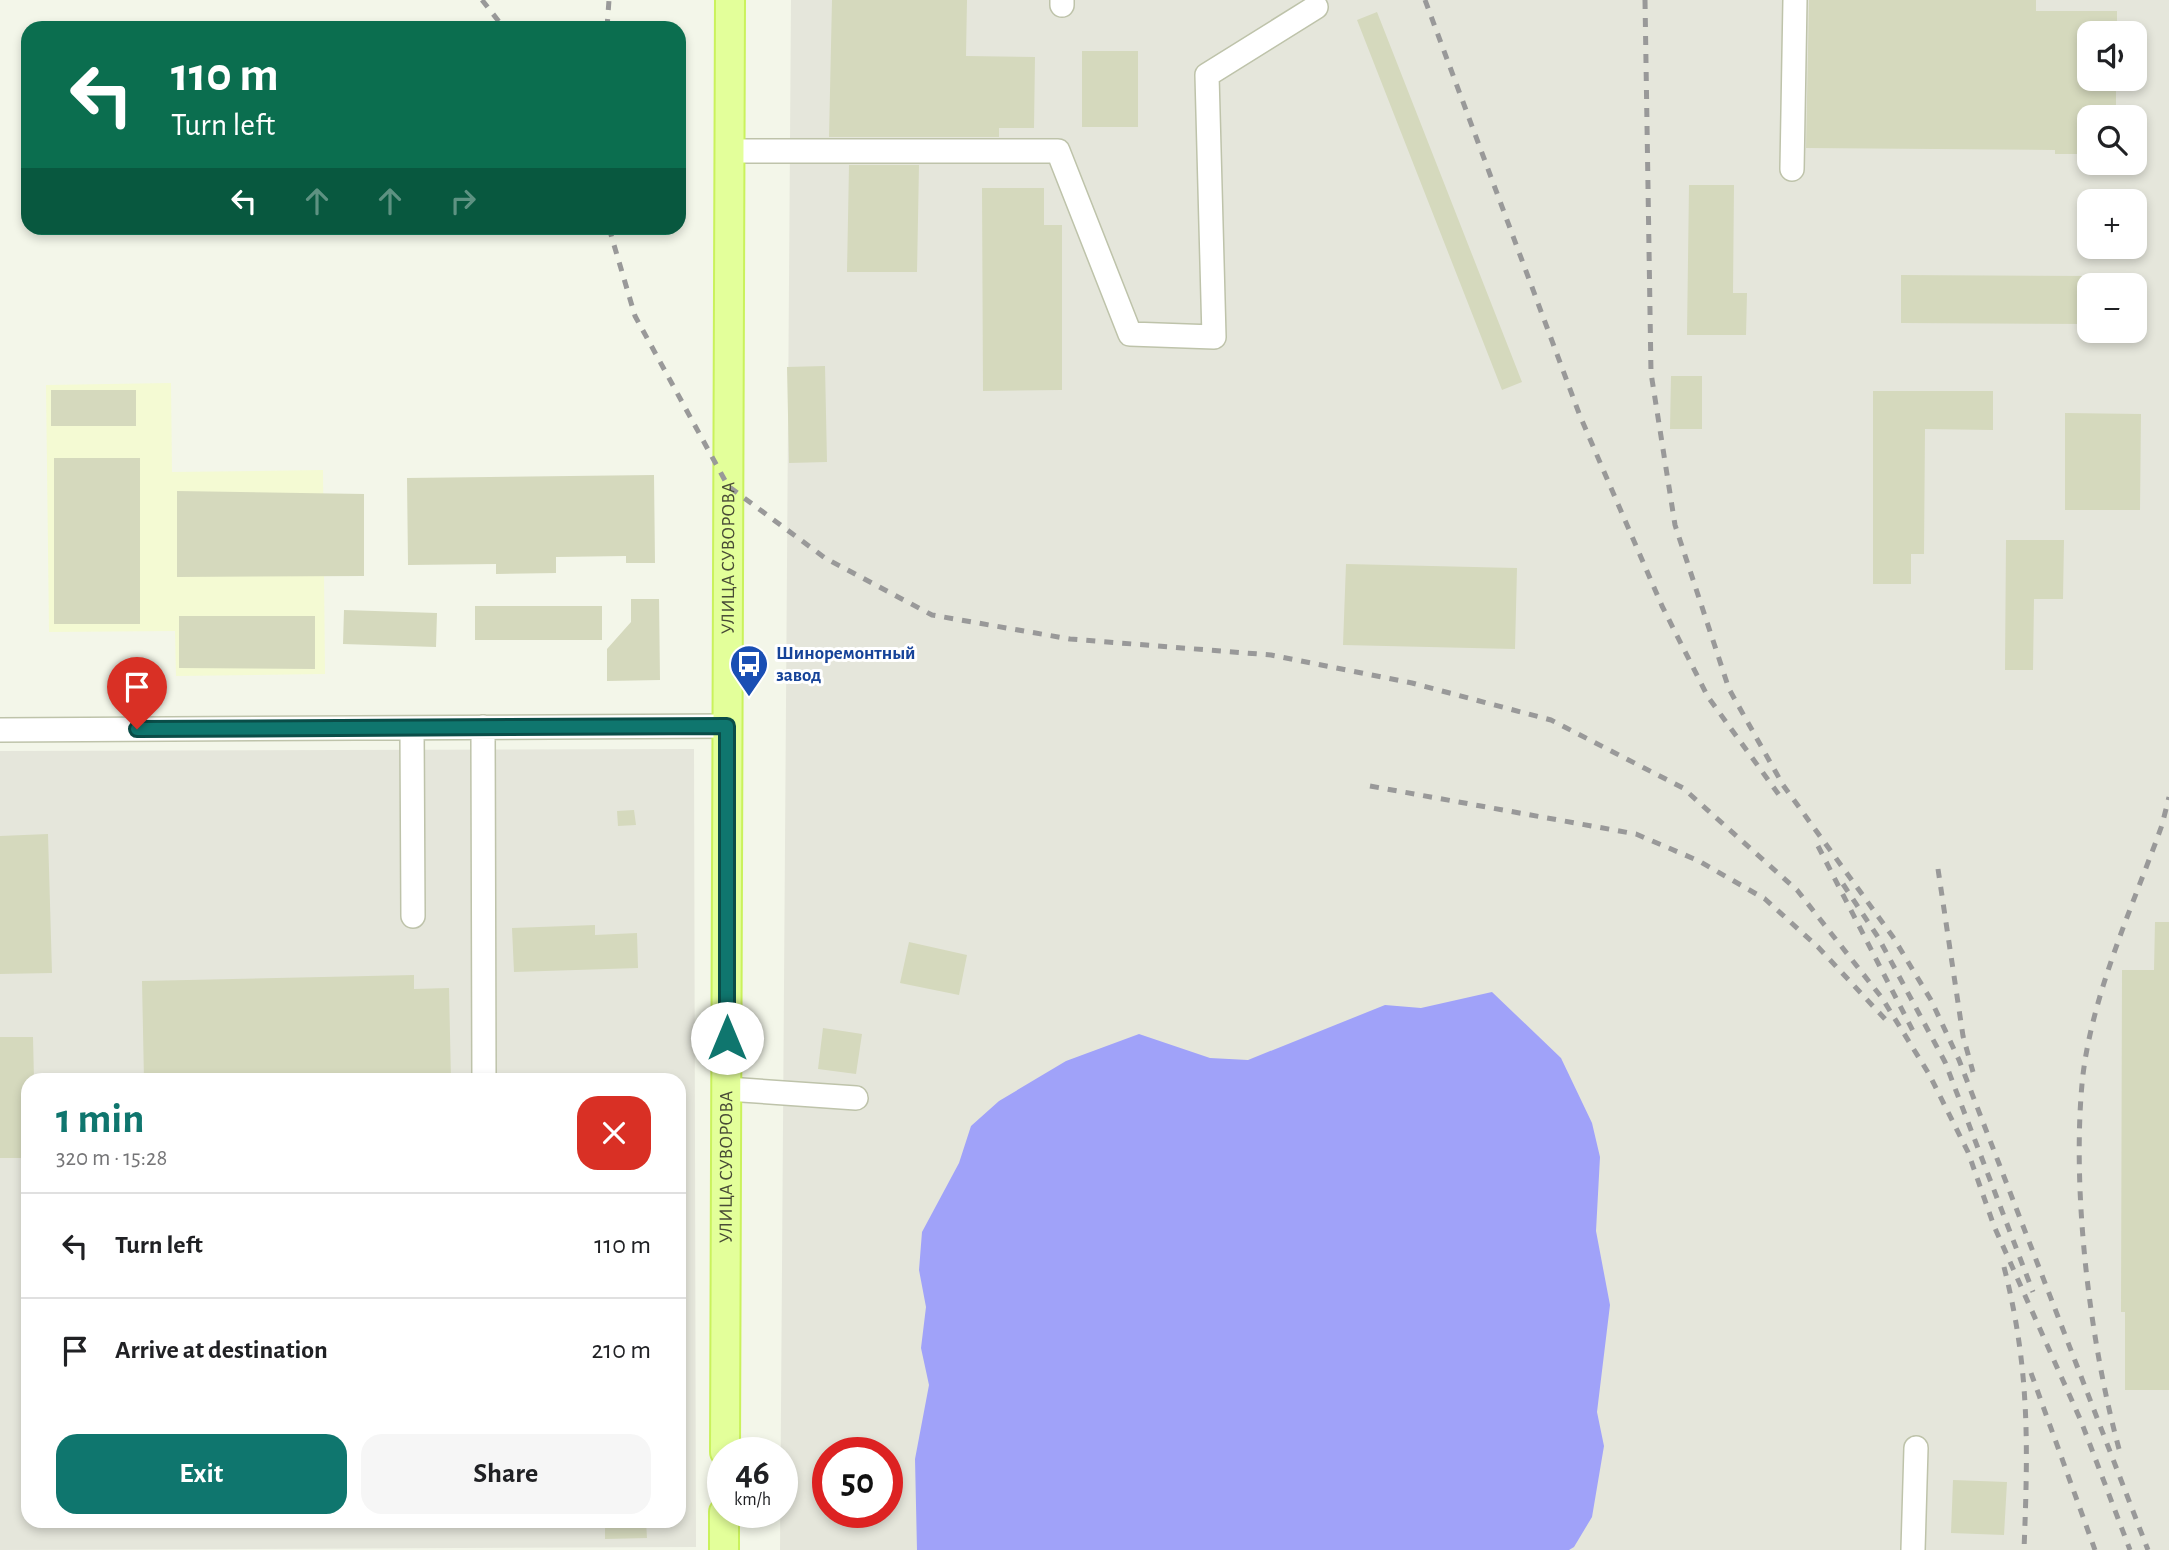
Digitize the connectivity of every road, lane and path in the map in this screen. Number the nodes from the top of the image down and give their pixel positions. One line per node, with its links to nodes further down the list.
1 (730, 0): 4 (main road, УЛИЦА СУВОРОВА)
2 (1795, 0): 5 (lane)
3 (1316, 7): 4 (lane)
4 (732, 151): 6 (main road, УЛИЦА СУВОРОВА)
5 (1792, 169)
6 (727, 726): 7 (lane); 12 (main road, УЛИЦА СУВОРОВА)
7 (483, 727): 8 (lane); 11 (lane)
8 (412, 728): 9 (lane); 10 (lane)
9 (0, 730)
10 (413, 916)
11 (484, 1073)
12 (727, 1089): 13 (lane); 14 (main road, УЛИЦА СУВОРОВА)
13 (856, 1098)
14 (725, 1437)
15 (1916, 1448): 18 (lane)
16 (724, 1528): 17 (main road)
17 (724, 1550)
18 (1913, 1550)

